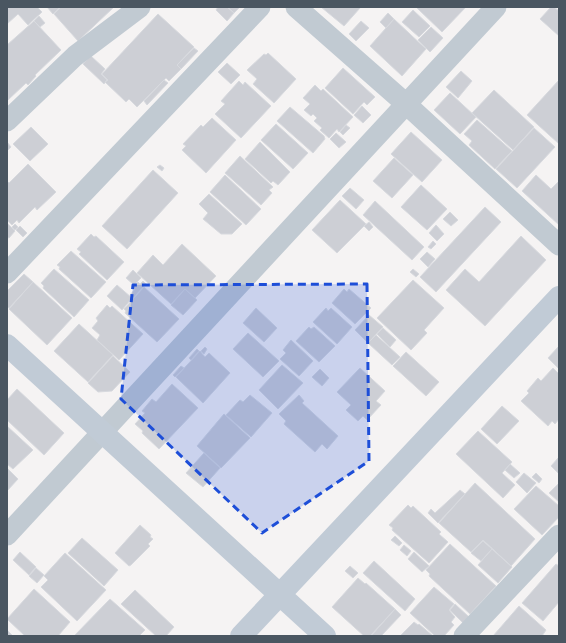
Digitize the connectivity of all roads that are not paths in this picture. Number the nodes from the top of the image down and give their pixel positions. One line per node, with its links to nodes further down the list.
1 (140, 7): 6 (street)
2 (260, 7): 8 (street)
3 (296, 7): 5 (street)
4 (496, 7): 5 (street)
5 (405, 103): 7 (street); 11 (street)
6 (7, 121)
7 (559, 245)
8 (7, 272)
9 (559, 297): 14 (street)
10 (7, 345): 11 (street)
11 (103, 433): 12 (street); 14 (street)
12 (7, 535)
13 (559, 535): 17 (street)
14 (280, 595): 15 (street); 16 (street)
15 (241, 636)
16 (325, 636)
17 (464, 636)

